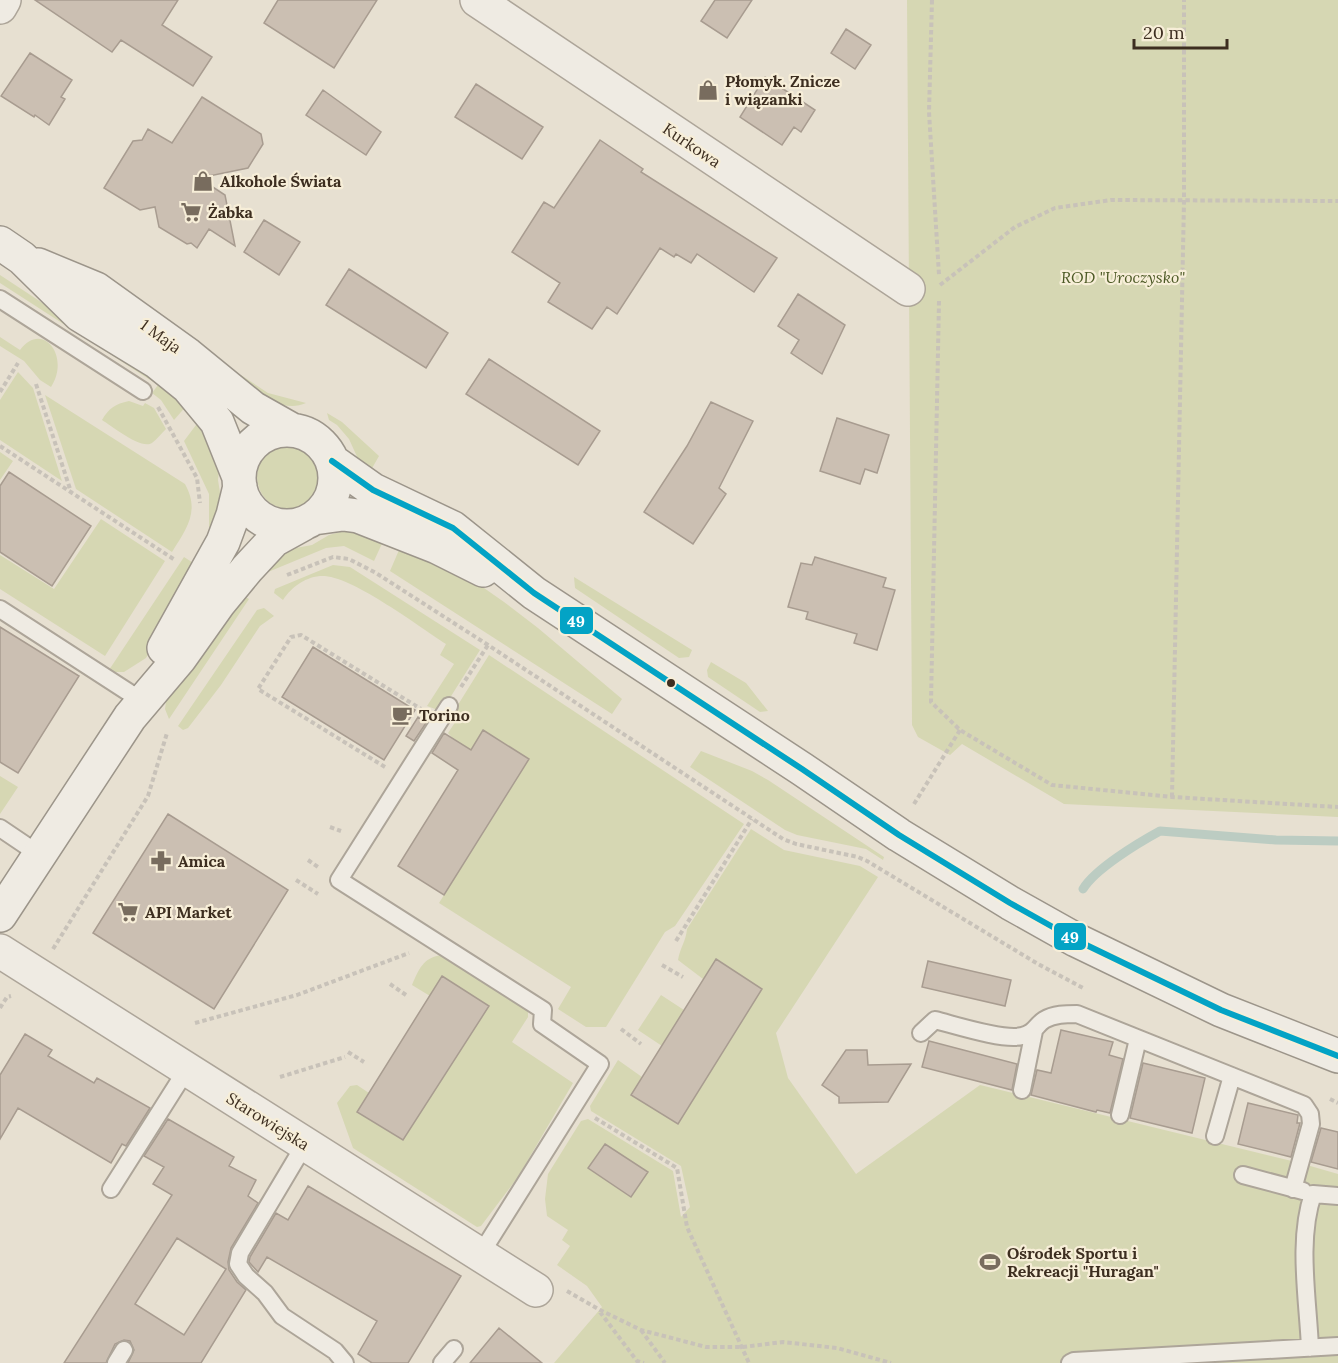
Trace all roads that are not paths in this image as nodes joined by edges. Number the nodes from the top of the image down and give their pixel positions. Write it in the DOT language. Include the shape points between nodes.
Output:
graph roads {
  1 [pos="4,0"];
  2 [pos="477,0"];
  3 [pos="0,7"];
  4 [pos="11,251"];
  5 [pos="924,287"];
  6 [pos="0,299"];
  7 [pos="143,391"];
  8 [pos="292,430"];
  9 [pos="332,461"];
  10 [pos="239,482"];
  11 [pos="308,521"];
  12 [pos="534,593"];
  13 [pos="0,609"];
  14 [pos="449,706"];
  15 [pos="135,708"];
  16 [pos="0,828"];
  17 [pos="40,855"];
  18 [pos="0,915"];
  19 [pos="0,951"];
  20 [pos="1034,1031"];
  21 [pos="921,1033"];
  22 [pos="1138,1039"];
  23 [pos="1338,1056"];
  24 [pos="187,1069"];
  25 [pos="1232,1076"];
  26 [pos="1022,1090"];
  27 [pos="1120,1115"];
  28 [pos="1215,1136"];
  29 [pos="305,1144"];
  30 [pos="1244,1175"];
  31 [pos="111,1189"];
  32 [pos="1293,1189"];
  33 [pos="1313,1194"];
  34 [pos="1338,1196"];
  35 [pos="480,1255"];
  36 [pos="536,1290"];
  37 [pos="1338,1346"];
  38 [pos="1310,1348"];
  39 [pos="454,1349"];
  40 [pos="345,1363"];
  41 [pos="442,1363"];
  42 [pos="1070,1363"];
  1 -- 3 [label="main road"];
  2 -- 5 [label="main road, Kurkowa"];
  4 -- 8 [label="main road, 1 Maja" via="96,289 254,408"];
  4 -- 10 [label="main road, 1 Maja" via="80,315 157,362 188,387 217,422"];
  6 -- 7 [label="lane"];
  8 -- 9 [label="main road" via="317,440"];
  8 -- 10 [label="main road" via="268,434 250,447"];
  9 -- 11 [label="main road" via="333,491 323,511"];
  9 -- 12 [label="main road" via="373,490 453,528"];
  10 -- 11 [label="main road" via="246,503 268,522 289,526"];
  10 -- 15 [label="main road" via="223,542"];
  11 -- 12 [label="main road" via="343,514 358,516 437,547"];
  11 -- 15 [label="main road" via="274,540 247,569 180,658"];
  12 -- 23 [label="main road" via="899,835 1010,903 1076,940 1221,1010"];
  13 -- 15 [label="lane"];
  14 -- 35 [label="lane" via="339,880 543,1010 542,1024 600,1064"];
  15 -- 17 [label="main road"];
  16 -- 17 [label="lane"];
  17 -- 18 [label="main road"];
  19 -- 24 [label="main road, Starowiejska"];
  20 -- 21 [label="lane" via="1021,1037 1002,1036 934,1020"];
  20 -- 22 [label="lane" via="1043,1020 1077,1014"];
  20 -- 26 [label="lane"];
  22 -- 25 [label="lane"];
  22 -- 27 [label="lane"];
  24 -- 29 [label="main road, Starowiejska"];
  24 -- 31 [label="lane"];
  25 -- 28 [label="lane"];
  25 -- 32 [label="lane" via="1304,1105 1310,1114 1311,1124"];
  29 -- 35 [label="main road, Starowiejska"];
  29 -- 40 [label="lane" via="240,1253 238,1264 282,1316 335,1351"];
  30 -- 32 [label="lane"];
  32 -- 33 [label="lane"];
  33 -- 34 [label="lane"];
  33 -- 38 [label="lane" via="1304,1233"];
  35 -- 36 [label="main road, Starowiejska"];
  37 -- 38 [label="lane"];
  38 -- 42 [label="lane"];
  39 -- 41 [label="lane"];
}
